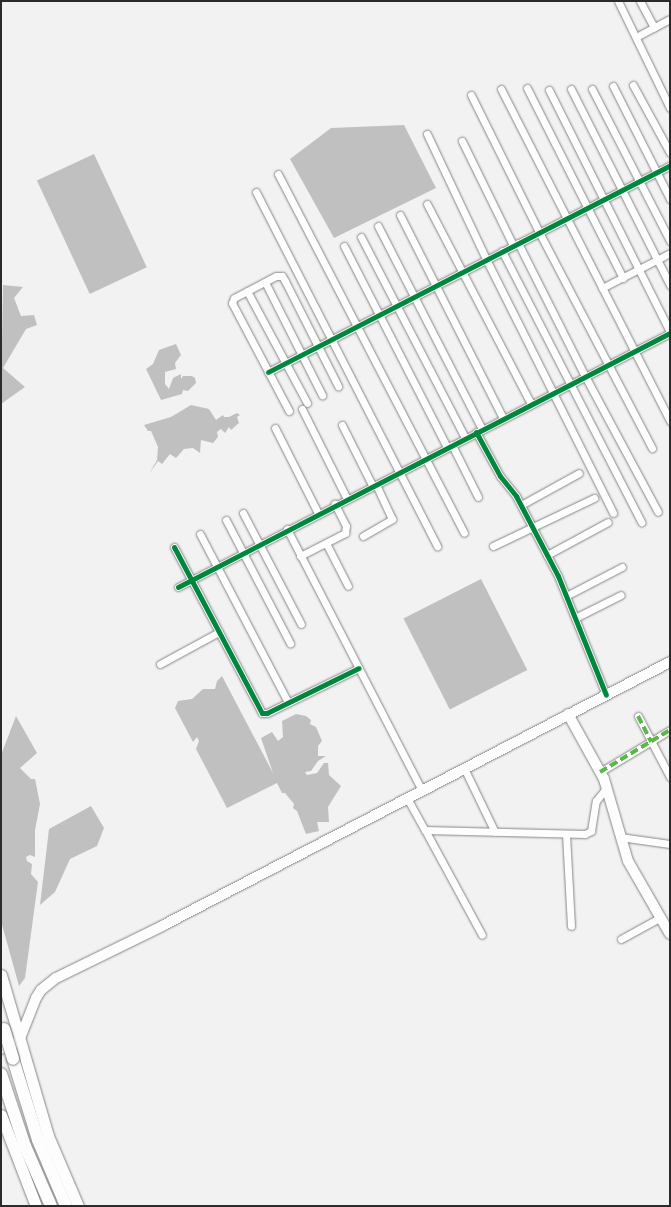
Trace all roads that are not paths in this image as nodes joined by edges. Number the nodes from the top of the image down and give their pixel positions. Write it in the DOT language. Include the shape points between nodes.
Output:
graph roads {
  1 [pos="618,1"];
  2 [pos="640,1"];
  3 [pos="670,19"];
  4 [pos="654,27"];
  5 [pos="636,37"];
  6 [pos="633,85"];
  7 [pos="613,86"];
  8 [pos="527,88"];
  9 [pos="501,89"];
  10 [pos="571,89"];
  11 [pos="592,89"];
  12 [pos="549,90"];
  13 [pos="471,95"];
  14 [pos="670,108"];
  15 [pos="427,134"];
  16 [pos="462,141"];
  17 [pos="670,153"];
  18 [pos="670,165"];
  19 [pos="656,172"];
  20 [pos="278,174"];
  21 [pos="640,180"];
  22 [pos="622,189"];
  23 [pos="256,192"];
  24 [pos="604,198"];
  25 [pos="670,199"];
  26 [pos="427,204"];
  27 [pos="587,207"];
  28 [pos="400,215"];
  29 [pos="566,218"];
  30 [pos="378,226"];
  31 [pos="539,232"];
  32 [pos="361,237"];
  33 [pos="670,241"];
  34 [pos="516,244"];
  35 [pos="344,246"];
  36 [pos="502,251"];
  37 [pos="670,253"];
  38 [pos="486,259"];
  39 [pos="657,260"];
  40 [pos="639,269"];
  41 [pos="461,272"];
  42 [pos="623,278"];
  43 [pos="264,282"];
  44 [pos="435,285"];
  45 [pos="670,285"];
  46 [pos="602,288"];
  47 [pos="247,291"];
  48 [pos="413,296"];
  49 [pos="396,305"];
  50 [pos="379,314"];
  51 [pos="356,326"];
  52 [pos="670,332"];
  53 [pos="331,339"];
  54 [pos="318,346"];
  55 [pos="634,351"];
  56 [pos="301,354"];
  57 [pos="286,363"];
  58 [pos="608,364"];
  59 [pos="268,372"];
  60 [pos="585,376"];
  61 [pos="569,385"];
  62 [pos="338,386"];
  63 [pos="553,393"];
  64 [pos="322,395"];
  65 [pos="307,403"];
  66 [pos="531,404"];
  67 [pos="302,410"];
  68 [pos="289,411"];
  69 [pos="503,418"];
  70 [pos="670,422"];
  71 [pos="342,425"];
  72 [pos="275,428"];
  73 [pos="479,431"];
  74 [pos="465,438"];
  75 [pos="450,446"];
  76 [pos="652,448"];
  77 [pos="425,458"];
  78 [pos="399,472"];
  79 [pos="579,473"];
  80 [pos="374,485"];
  81 [pos="478,497"];
  82 [pos="594,498"];
  83 [pos="347,499"];
  84 [pos="335,504"];
  85 [pos="521,505"];
  86 [pos="658,512"];
  87 [pos="243,513"];
  88 [pos="318,513"];
  89 [pos="613,513"];
  90 [pos="226,520"];
  91 [pos="608,522"];
  92 [pos="641,522"];
  93 [pos="533,528"];
  94 [pos="287,529"];
  95 [pos="464,533"];
  96 [pos="200,534"];
  97 [pos="363,536"];
  98 [pos="326,543"];
  99 [pos="259,544"];
  100 [pos="437,546"];
  101 [pos="494,546"];
  102 [pos="174,547"];
  103 [pos="243,552"];
  104 [pos="547,555"];
  105 [pos="300,556"];
  106 [pos="217,566"];
  107 [pos="622,567"];
  108 [pos="192,579"];
  109 [pos="348,586"];
  110 [pos="178,587"];
  111 [pos="621,595"];
  112 [pos="566,596"];
  113 [pos="575,618"];
  114 [pos="301,624"];
  115 [pos="219,632"];
  116 [pos="290,643"];
  117 [pos="670,662"];
  118 [pos="160,664"];
  119 [pos="359,668"];
  120 [pos="606,695"];
  121 [pos="288,702"];
  122 [pos="568,714"];
  123 [pos="638,716"];
  124 [pos="670,730"];
  125 [pos="651,742"];
  126 [pos="464,768"];
  127 [pos="600,772"];
  128 [pos="670,777"];
  129 [pos="607,787"];
  130 [pos="422,790"];
  131 [pos="407,798"];
  132 [pos="425,830"];
  133 [pos="495,832"];
  134 [pos="566,834"];
  135 [pos="620,837"];
  136 [pos="670,844"];
  137 [pos="661,917"];
  138 [pos="571,926"];
  139 [pos="670,934"];
  140 [pos="482,935"];
  141 [pos="621,939"];
  142 [pos="1,975"];
  143 [pos="2,1024"];
  144 [pos="20,1038"];
  145 [pos="1,1049"];
  146 [pos="1,1074"];
  147 [pos="1,1115"];
  148 [pos="36,1206"];
  149 [pos="51,1206"];
  150 [pos="66,1206"];
  151 [pos="78,1206"];
  1 -- 5 [label="street"];
  2 -- 4 [label="street"];
  3 -- 4 [label="street"];
  4 -- 5 [label="street"];
  5 -- 14 [label="street"];
  6 -- 17 [label="street"];
  7 -- 19 [label="street"];
  8 -- 27 [label="street"];
  9 -- 29 [label="street"];
  10 -- 22 [label="street"];
  11 -- 21 [label="street"];
  12 -- 24 [label="street"];
  13 -- 31 [label="street"];
  15 -- 38 [label="street"];
  16 -- 34 [label="street"];
  18 -- 19 [label="street"];
  19 -- 21 [label="street"];
  19 -- 25 [label="street"];
  20 -- 51 [label="street"];
  21 -- 22 [label="street"];
  21 -- 33 [label="street"];
  22 -- 24 [label="street"];
  22 -- 39 [label="street"];
  23 -- 53 [label="street"];
  24 -- 27 [label="street"];
  24 -- 40 [label="street"];
  26 -- 41 [label="street"];
  27 -- 29 [label="street"];
  27 -- 42 [label="street"];
  28 -- 44 [label="street"];
  29 -- 31 [label="street"];
  29 -- 46 [label="street"];
  30 -- 48 [label="street"];
  31 -- 34 [label="street"];
  31 -- 58 [label="street"];
  32 -- 49 [label="street"];
  34 -- 36 [label="street"];
  34 -- 60 [label="street"];
  35 -- 50 [label="street"];
  36 -- 38 [label="street"];
  36 -- 61 [label="street"];
  37 -- 39 [label="street"];
  38 -- 41 [label="street"];
  38 -- 63 [label="street"];
  39 -- 40 [label="street"];
  39 -- 45 [label="street"];
  40 -- 42 [label="street"];
  40 -- 52 [label="street"];
  41 -- 44 [label="street"];
  41 -- 66 [label="street"];
  42 -- 46 [label="street"];
  43 -- 47 [label="street"];
  43 -- 54 [label="street" via="282,276"];
  43 -- 56 [label="street"];
  44 -- 48 [label="street"];
  44 -- 69 [label="street"];
  46 -- 55 [label="street"];
  47 -- 57 [label="street"];
  47 -- 59 [label="street" via="234,298 232,303"];
  48 -- 49 [label="street"];
  48 -- 73 [label="street"];
  49 -- 50 [label="street"];
  49 -- 74 [label="street"];
  50 -- 51 [label="street"];
  50 -- 75 [label="street"];
  51 -- 53 [label="street"];
  51 -- 77 [label="street"];
  52 -- 55 [label="street"];
  53 -- 54 [label="street"];
  53 -- 78 [label="street"];
  54 -- 56 [label="street"];
  54 -- 62 [label="street"];
  55 -- 58 [label="street"];
  55 -- 70 [label="street"];
  56 -- 57 [label="street"];
  56 -- 64 [label="street"];
  57 -- 59 [label="street"];
  57 -- 65 [label="street"];
  58 -- 60 [label="street"];
  58 -- 76 [label="street"];
  59 -- 68 [label="street"];
  60 -- 61 [label="street"];
  60 -- 86 [label="street"];
  61 -- 63 [label="street"];
  61 -- 92 [label="street"];
  63 -- 66 [label="street"];
  63 -- 89 [label="street"];
  66 -- 69 [label="street"];
  67 -- 83 [label="street"];
  69 -- 73 [label="street"];
  71 -- 80 [label="street"];
  72 -- 88 [label="street"];
  73 -- 74 [label="street"];
  73 -- 85 [label="street" via="500,476 513,490"];
  74 -- 75 [label="street"];
  75 -- 77 [label="street"];
  75 -- 81 [label="street"];
  77 -- 78 [label="street"];
  77 -- 95 [label="street"];
  78 -- 80 [label="street"];
  78 -- 100 [label="street"];
  79 -- 85 [label="street"];
  80 -- 83 [label="street"];
  80 -- 97 [label="street" via="392,519"];
  82 -- 93 [label="street"];
  83 -- 84 [label="street"];
  84 -- 88 [label="street"];
  84 -- 98 [label="street" via="347,530 343,535"];
  85 -- 93 [label="street"];
  87 -- 99 [label="street"];
  88 -- 94 [label="street"];
  90 -- 103 [label="street"];
  91 -- 104 [label="street"];
  93 -- 101 [label="street"];
  93 -- 104 [label="street"];
  94 -- 99 [label="street"];
  94 -- 105 [label="street"];
  96 -- 106 [label="street"];
  98 -- 105 [label="street"];
  98 -- 109 [label="street"];
  99 -- 103 [label="street"];
  99 -- 114 [label="street"];
  102 -- 108 [label="street"];
  103 -- 106 [label="street"];
  103 -- 116 [label="street"];
  104 -- 112 [label="street"];
  105 -- 119 [label="street"];
  106 -- 108 [label="street"];
  106 -- 121 [label="street"];
  107 -- 112 [label="street"];
  108 -- 110 [label="street"];
  108 -- 115 [label="street"];
  111 -- 113 [label="street"];
  112 -- 113 [label="street"];
  113 -- 120 [label="street"];
  115 -- 118 [label="street"];
  115 -- 121 [label="street" via="259,710 267,713"];
  117 -- 120 [label="main road"];
  119 -- 121 [label="street"];
  119 -- 130 [label="street"];
  120 -- 122 [label="main road"];
  122 -- 126 [label="main road"];
  122 -- 127 [label="main road"];
  123 -- 125 [label="street"];
  124 -- 125 [label="street"];
  125 -- 127 [label="street"];
  125 -- 128 [label="street"];
  126 -- 130 [label="main road"];
  126 -- 133 [label="street"];
  127 -- 129 [label="main road"];
  129 -- 134 [label="street" via="596,801 589,834"];
  129 -- 135 [label="main road"];
  130 -- 131 [label="main road"];
  131 -- 132 [label="street"];
  131 -- 144 [label="main road" via="162,926 56,978 41,990 36,998"];
  132 -- 133 [label="street"];
  132 -- 140 [label="street"];
  133 -- 134 [label="street"];
  134 -- 138 [label="street"];
  135 -- 136 [label="street"];
  135 -- 137 [label="main road" via="628,861"];
  137 -- 139 [label="main road"];
  137 -- 141 [label="street"];
  142 -- 144 [label="main road"];
  143 -- 150 [label="highway, bridge" via="38,1140"];
  144 -- 145 [label="main road"];
  144 -- 151 [label="main road" via="48,1136"];
  146 -- 149 [label="highway" via="25,1146"];
  147 -- 148 [label="main road"];
}
